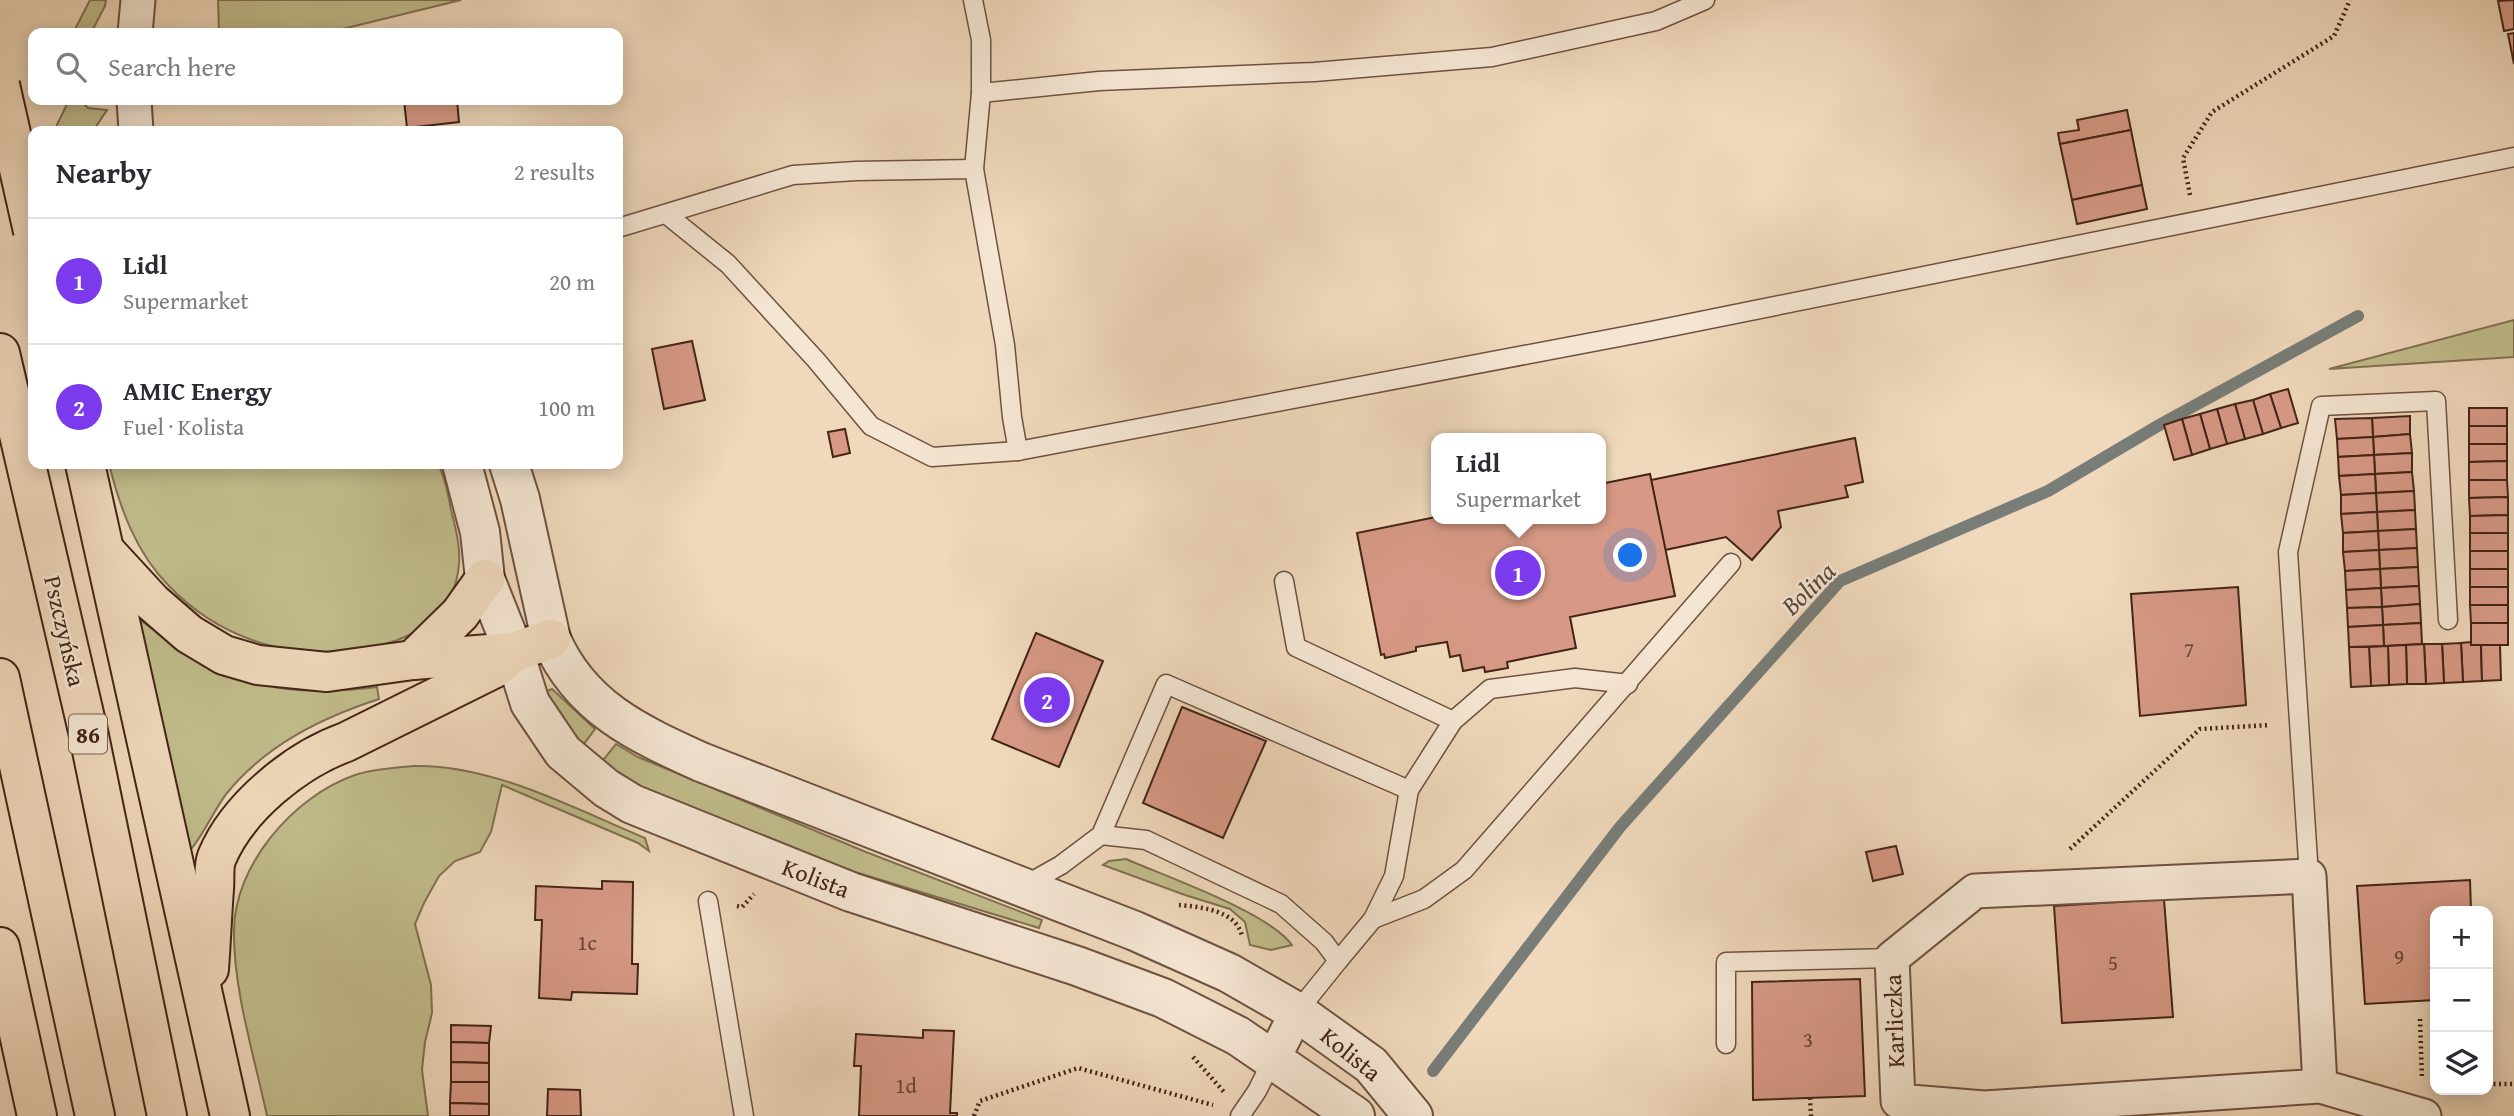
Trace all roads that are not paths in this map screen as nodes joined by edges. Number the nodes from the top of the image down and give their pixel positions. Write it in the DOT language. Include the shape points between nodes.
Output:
graph roads {
  1 [pos="138,0"];
  2 [pos="973,0"];
  3 [pos="1705,0"];
  4 [pos="135,28"];
  5 [pos="0,85"];
  6 [pos="981,93"];
  7 [pos="134,105"];
  8 [pos="136,126"];
  9 [pos="2514,157"];
  10 [pos="974,169"];
  11 [pos="28,198"];
  12 [pos="0,201"];
  13 [pos="28,209"];
  14 [pos="666,214"];
  15 [pos="623,227"];
  16 [pos="0,353"];
  17 [pos="1018,451"];
  18 [pos="86,469"];
  19 [pos="463,469"];
  20 [pos="511,469"];
  21 [pos="104,550"];
  22 [pos="1731,563"];
  23 [pos="485,579"];
  24 [pos="1284,581"];
  25 [pos="2448,620"];
  26 [pos="551,639"];
  27 [pos="514,652"];
  28 [pos="413,660"];
  29 [pos="0,678"];
  30 [pos="1628,684"];
  31 [pos="1452,721"];
  32 [pos="1409,790"];
  33 [pos="1101,835"];
  34 [pos="2309,876"];
  35 [pos="1021,887"];
  36 [pos="708,901"];
  37 [pos="1373,919"];
  38 [pos="0,947"];
  39 [pos="1892,958"];
  40 [pos="1338,961"];
  41 [pos="207,1009"];
  42 [pos="1297,1012"];
  43 [pos="1726,1044"];
  44 [pos="1273,1059"];
  45 [pos="29,1078"];
  46 [pos="2320,1086"];
  47 [pos="2423,1100"];
  48 [pos="19,1116"];
  49 [pos="37,1116"];
  50 [pos="95,1116"];
  51 [pos="167,1116"];
  52 [pos="230,1116"];
  53 [pos="744,1116"];
  54 [pos="1240,1116"];
  55 [pos="1355,1116"];
  56 [pos="1413,1116"];
  1 -- 4 [label="street"];
  2 -- 6 [label="lane" via="981,40"];
  3 -- 6 [label="lane" via="1656,21 1492,57 1314,72 1099,81"];
  5 -- 13 [label="main road, bridge"];
  6 -- 10 [label="lane"];
  7 -- 8 [label="street"];
  9 -- 17 [label="lane" via="1651,331"];
  10 -- 14 [label="lane" via="793,175"];
  10 -- 17 [label="lane"];
  11 -- 12 [label="street"];
  14 -- 15 [label="lane"];
  14 -- 17 [label="lane" via="728,264 871,426 932,457"];
  16 -- 51 [label="main road, Pszczyńska / 86" via="88,731"];
  18 -- 21 [label="main road"];
  19 -- 23 [label="street, Kolista" via="480,532"];
  20 -- 26 [label="street, Kolista"];
  21 -- 28 [label="main road" via="152,602 189,634 224,655 327,672"];
  21 -- 41 [label="main road"];
  22 -- 30 [label="lane"];
  23 -- 27 [label="street, Kolista"];
  23 -- 28 [label="main road" via="460,614"];
  24 -- 31 [label="lane" via="1296,648"];
  25 -- 34 [label="lane" via="2437,401 2321,405 2288,552"];
  26 -- 27 [label="main road"];
  26 -- 35 [label="street, Kolista" via="578,685 596,703 651,740"];
  27 -- 28 [label="main road"];
  27 -- 41 [label="main road" via="495,668 296,768 239,822 216,859"];
  27 -- 44 [label="street, Kolista" via="530,703 551,738 582,769 632,804 852,892 1077,965 1151,994 1207,1019"];
  29 -- 50 [label="main road"];
  30 -- 31 [label="lane" via="1575,678 1490,689"];
  30 -- 37 [label="lane" via="1464,870 1424,899"];
  31 -- 32 [label="lane"];
  32 -- 33 [label="lane" via="1166,684"];
  32 -- 37 [label="lane" via="1394,876"];
  33 -- 35 [label="lane"];
  33 -- 40 [label="lane" via="1146,840 1281,904 1324,942"];
  34 -- 39 [label="street, Karliczka" via="1975,891"];
  34 -- 46 [label="street"];
  35 -- 42 [label="street, Kolista" via="1208,963"];
  36 -- 53 [label="lane"];
  37 -- 40 [label="lane"];
  38 -- 45 [label="main road"];
  39 -- 43 [label="lane" via="1726,962"];
  39 -- 46 [label="street, Karliczka" via="1898,1101 1984,1108"];
  40 -- 42 [label="lane"];
  41 -- 52 [label="main road"];
  42 -- 44 [label="street"];
  42 -- 56 [label="street, Kolista" via="1371,1065"];
  44 -- 54 [label="lane"];
  44 -- 55 [label="street, Kolista"];
  45 -- 48 [label="main road"];
  45 -- 49 [label="main road"];
  46 -- 47 [label="street, Karliczka"];
}
